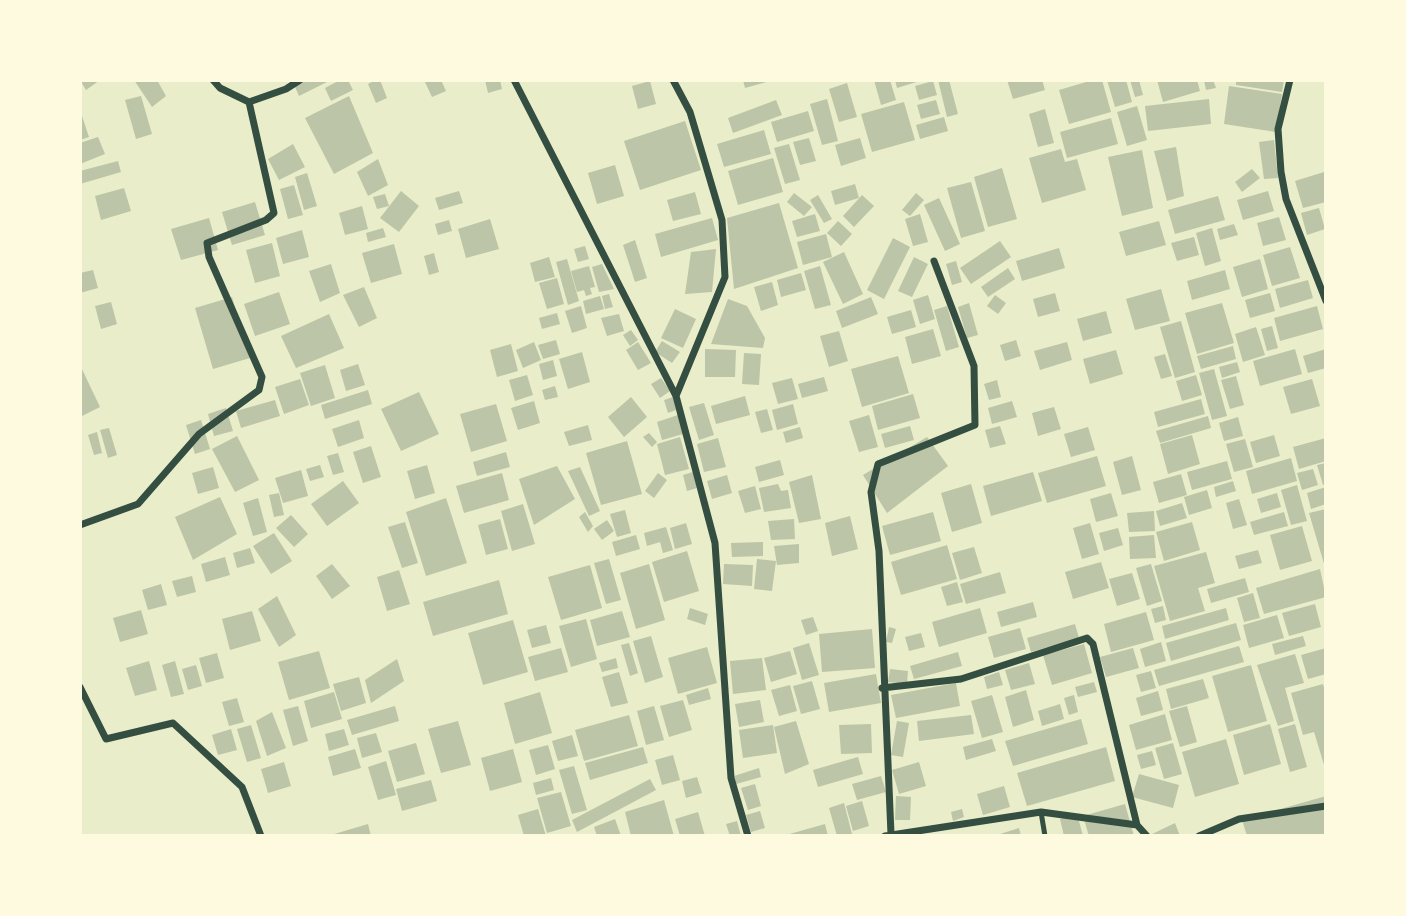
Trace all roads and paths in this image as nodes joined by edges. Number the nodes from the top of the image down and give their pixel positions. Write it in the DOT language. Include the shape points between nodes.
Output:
graph roads {
  1 [pos="213,80"];
  2 [pos="300,80"];
  3 [pos="514,80"];
  4 [pos="673,80"];
  5 [pos="1290,80"];
  6 [pos="249,102"];
  7 [pos="934,261"];
  8 [pos="1325,301"];
  9 [pos="676,396"];
  10 [pos="80,525"];
  11 [pos="80,687"];
  12 [pos="882,688"];
  13 [pos="1325,806"];
  14 [pos="1041,812"];
  15 [pos="1137,825"];
  16 [pos="261,835"];
  17 [pos="748,835"];
  18 [pos="888,835"];
  19 [pos="1045,835"];
  20 [pos="1147,835"];
  21 [pos="1199,835"];
  1 -- 6 [label="street"];
  2 -- 6 [label="street"];
  3 -- 9 [label="street"];
  4 -- 9 [label="street" via="690,112 722,220 725,277"];
  5 -- 8 [label="street" via="1278,129 1281,172 1286,199"];
  6 -- 10 [label="street" via="274,214 207,243 262,377 259,390 198,434 138,504"];
  7 -- 12 [label="street" via="974,366 975,425 878,464 871,492 879,551"];
  9 -- 17 [label="street" via="715,543 731,778"];
  11 -- 16 [label="street" via="106,739 173,723 242,787"];
  12 -- 15 [label="street" via="961,679 1087,638 1093,644"];
  12 -- 18 [label="street"];
  13 -- 21 [label="street" via="1239,819"];
  14 -- 15 [label="street"];
  14 -- 18 [label="street"];
  14 -- 19 [label="lane"];
  15 -- 20 [label="street"];
}
